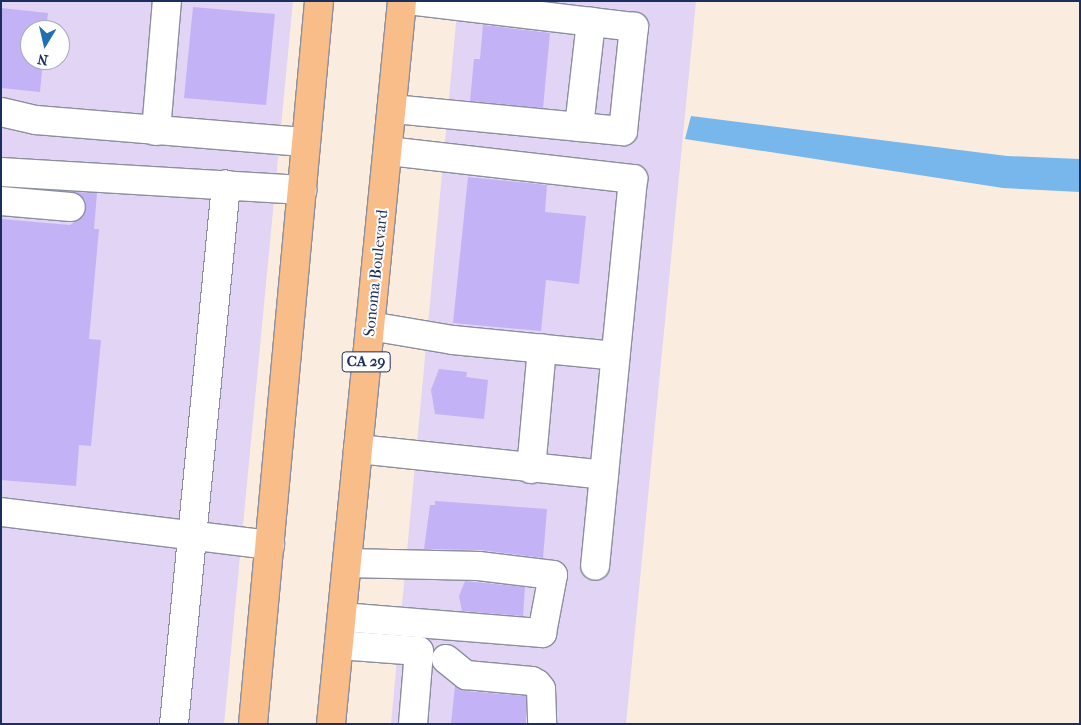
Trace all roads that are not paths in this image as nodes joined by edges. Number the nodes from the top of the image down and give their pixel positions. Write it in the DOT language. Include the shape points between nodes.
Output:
graph roads {
  1 [pos="167,1"];
  2 [pos="319,1"];
  3 [pos="402,1"];
  4 [pos="416,1"];
  5 [pos="591,22"];
  6 [pos="393,109"];
  7 [pos="1,112"];
  8 [pos="579,127"];
  9 [pos="156,131"];
  10 [pos="306,142"];
  11 [pos="388,152"];
  12 [pos="1,172"];
  13 [pos="226,185"];
  14 [pos="302,190"];
  15 [pos="1,201"];
  16 [pos="71,207"];
  17 [pos="370,326"];
  18 [pos="542,349"];
  19 [pos="615,356"];
  20 [pos="358,449"];
  21 [pos="531,469"];
  22 [pos="604,475"];
  23 [pos="1,512"];
  24 [pos="190,535"];
  25 [pos="270,545"];
  26 [pos="347,563"];
  27 [pos="595,566"];
  28 [pos="342,617"];
  29 [pos="339,645"];
  30 [pos="446,658"];
  31 [pos="174,724"];
  32 [pos="254,724"];
  33 [pos="331,724"];
  34 [pos="413,724"];
  35 [pos="542,724"];
  1 -- 9 [label="lane"];
  2 -- 10 [label="main road"];
  3 -- 6 [label="main road, Sonoma Boulevard / CA 29"];
  4 -- 5 [label="lane"];
  5 -- 8 [label="lane"];
  5 -- 8 [label="lane" via="634,27 623,131"];
  6 -- 8 [label="lane"];
  6 -- 11 [label="main road, Sonoma Boulevard / CA 29"];
  7 -- 9 [label="lane" via="36,120"];
  9 -- 10 [label="lane"];
  10 -- 14 [label="main road"];
  11 -- 17 [label="main road, Sonoma Boulevard / CA 29"];
  11 -- 19 [label="lane" via="633,179"];
  12 -- 13 [label="lane"];
  13 -- 14 [label="lane"];
  13 -- 24 [label="lane"];
  14 -- 25 [label="main road"];
  15 -- 16 [label="lane"];
  17 -- 18 [label="lane" via="453,340"];
  17 -- 20 [label="main road, Sonoma Boulevard / CA 29"];
  18 -- 19 [label="lane"];
  18 -- 21 [label="lane"];
  19 -- 22 [label="lane"];
  20 -- 21 [label="lane"];
  20 -- 26 [label="main road, Sonoma Boulevard / CA 29"];
  21 -- 22 [label="lane"];
  22 -- 27 [label="lane"];
  23 -- 24 [label="lane"];
  24 -- 25 [label="lane"];
  24 -- 31 [label="lane"];
  25 -- 32 [label="main road"];
  26 -- 28 [label="main road, Sonoma Boulevard / CA 29"];
  26 -- 28 [label="lane" via="480,566 553,575 542,633"];
  28 -- 29 [label="main road, Sonoma Boulevard / CA 29"];
  29 -- 33 [label="main road, Sonoma Boulevard / CA 29"];
  29 -- 34 [label="lane" via="419,651"];
  30 -- 35 [label="lane" via="466,675 537,684 541,689"];
}
